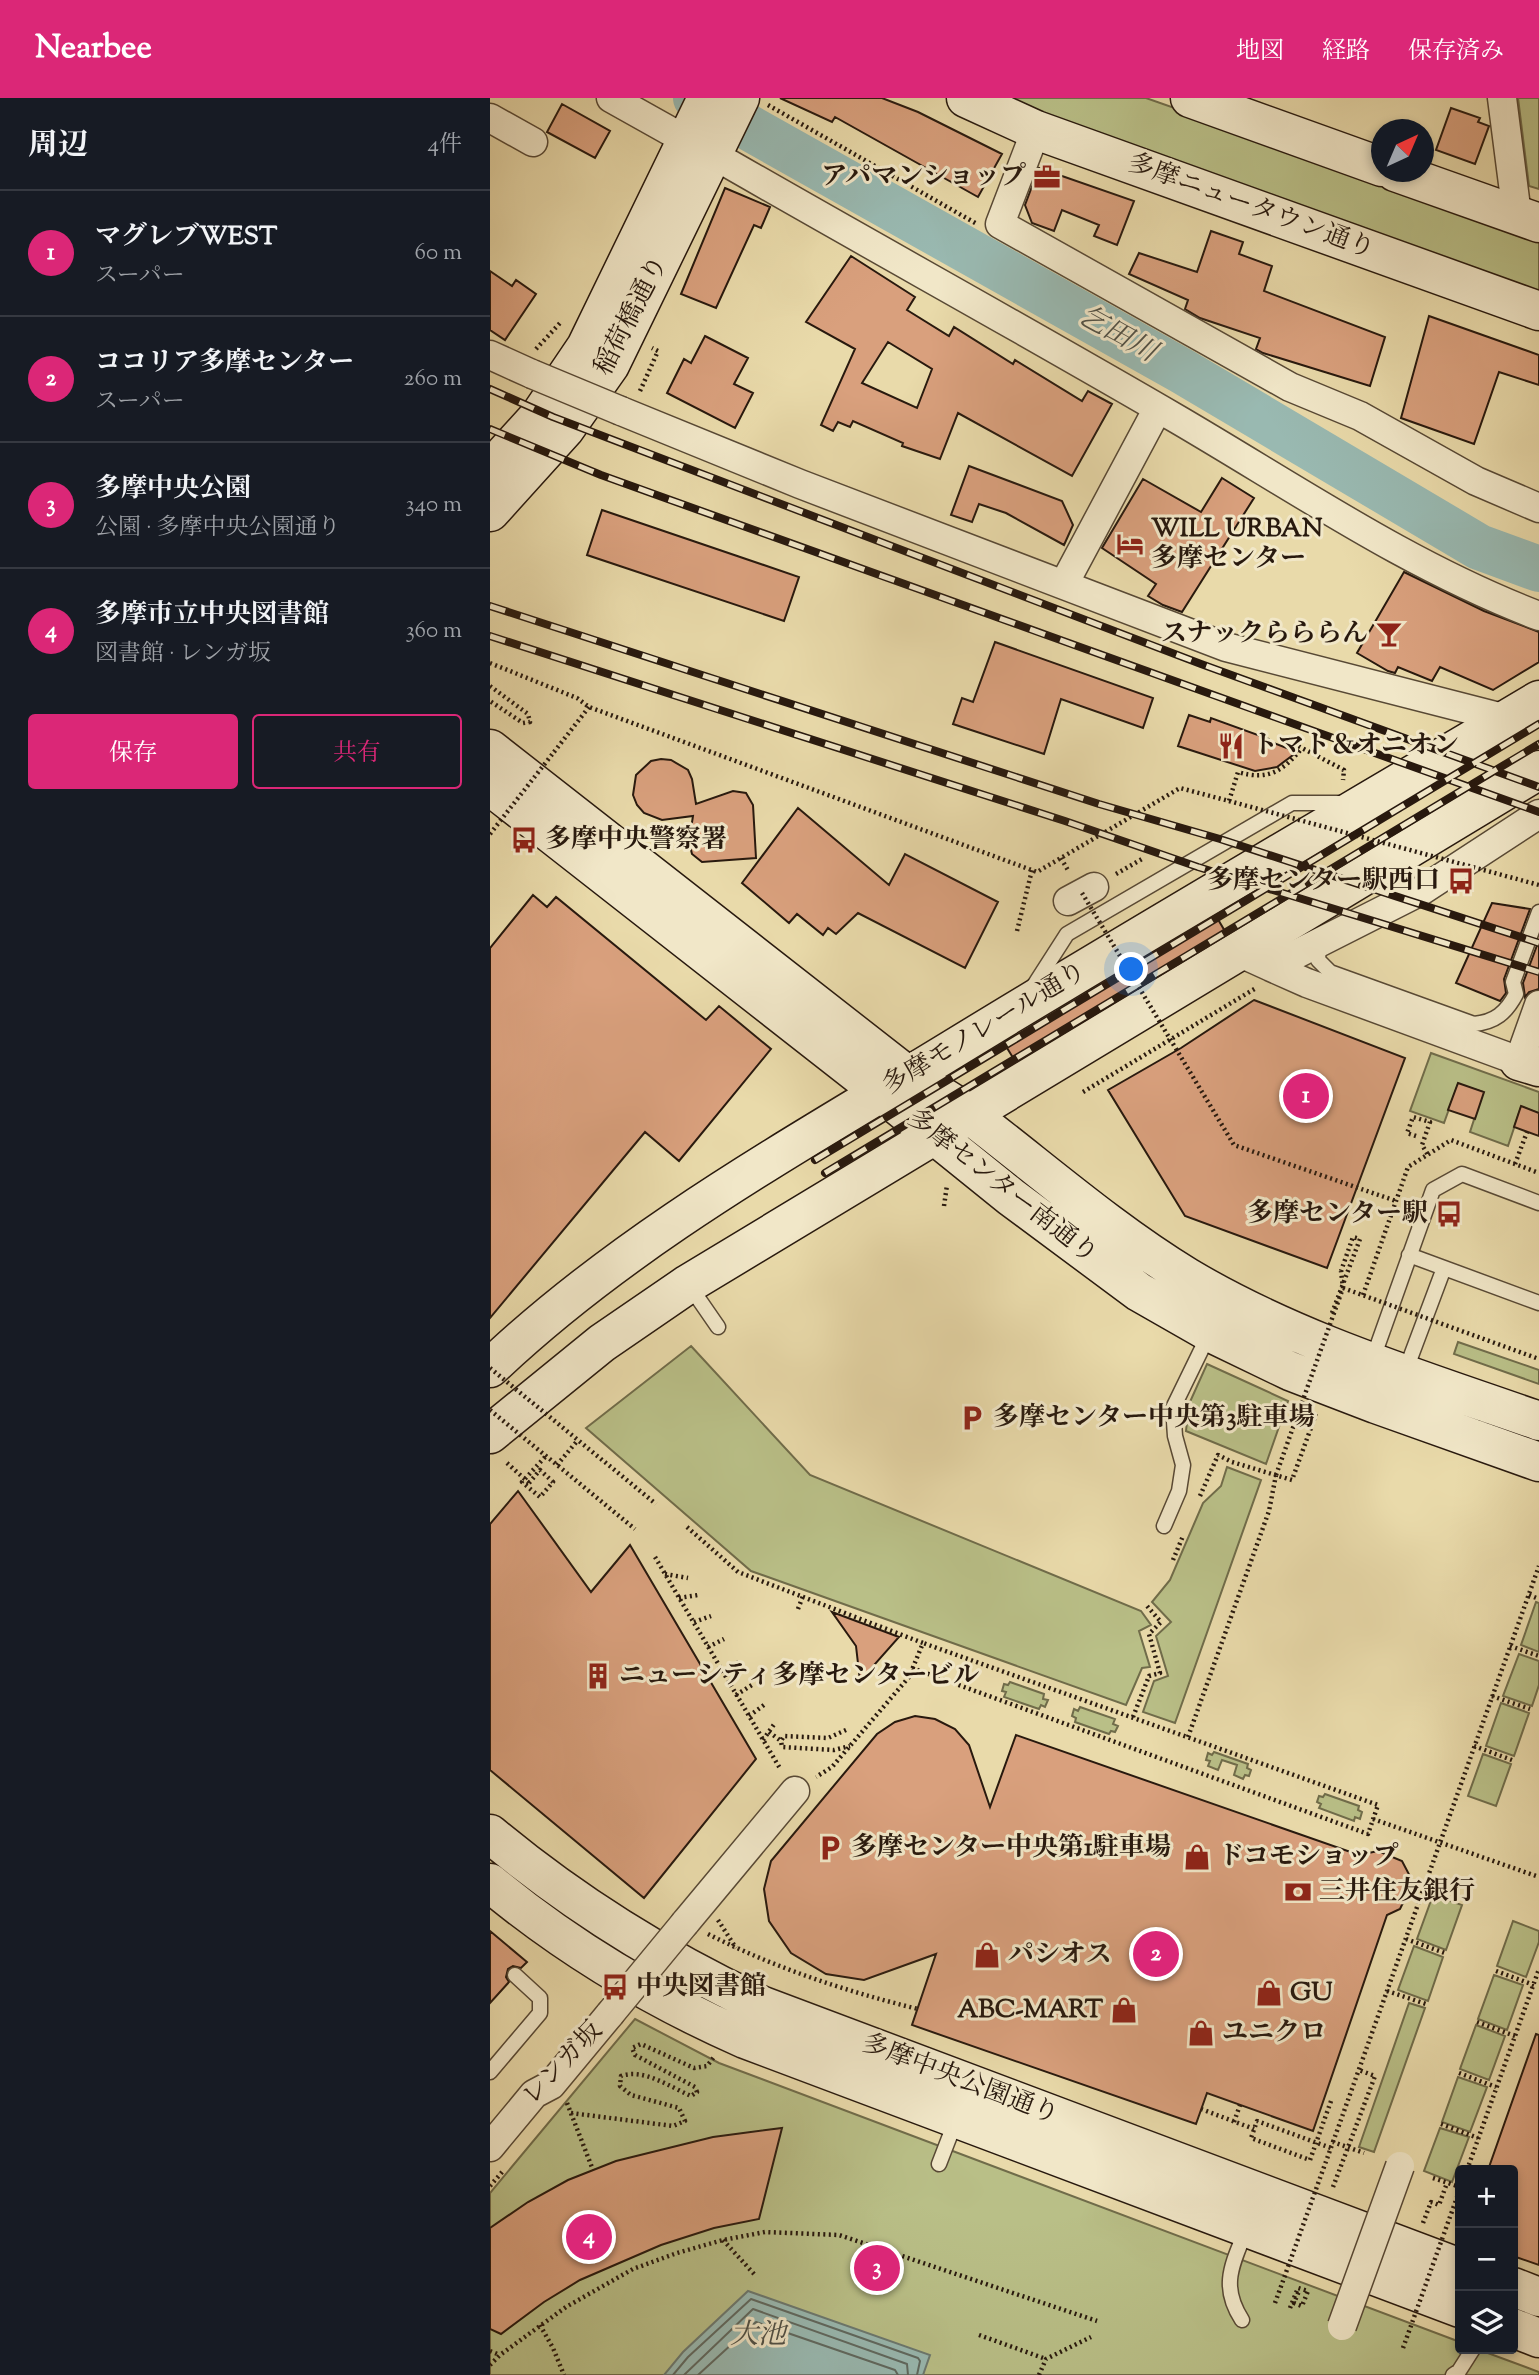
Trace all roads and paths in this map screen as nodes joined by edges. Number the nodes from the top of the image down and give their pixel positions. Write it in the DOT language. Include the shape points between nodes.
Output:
graph roads {
  1 [pos="611,98"];
  2 [pos="740,98"];
  3 [pos="966,98"];
  4 [pos="1190,98"];
  5 [pos="1502,98"];
  6 [pos="497,112"];
  7 [pos="1036,130"];
  8 [pos="704,131"];
  9 [pos="533,142"];
  10 [pos="1371,163"];
  11 [pos="1423,182"];
  12 [pos="1528,219"];
  13 [pos="1539,311"];
  14 [pos="563,319"];
  15 [pos="658,351"];
  16 [pos="490,355"];
  17 [pos="525,371"];
  18 [pos="1158,408"];
  19 [pos="626,413"];
  20 [pos="490,470"];
  21 [pos="1539,508"];
  22 [pos="490,512"];
  23 [pos="1064,584"];
  24 [pos="1539,616"];
  25 [pos="490,663"];
  26 [pos="490,686"];
  27 [pos="490,701"];
  28 [pos="589,707"];
  29 [pos="1523,710"];
  30 [pos="1279,736"];
  31 [pos="490,748"];
  32 [pos="1303,748"];
  33 [pos="1539,770"];
  34 [pos="490,786"];
  35 [pos="1354,792"];
  36 [pos="1229,801"];
  37 [pos="1539,814"];
  38 [pos="490,834"];
  39 [pos="1032,870"];
  40 [pos="1539,885"];
  41 [pos="1081,894"];
  42 [pos="1539,912"];
  43 [pos="1017,931"];
  44 [pos="1319,943"];
  45 [pos="1254,959"];
  46 [pos="1250,992"];
  47 [pos="1539,1005"];
  48 [pos="1171,1040"];
  49 [pos="1529,1064"];
  50 [pos="894,1084"];
  51 [pos="1083,1092"];
  52 [pos="968,1114"];
  53 [pos="1527,1132"];
  54 [pos="934,1135"];
  55 [pos="1416,1136"];
  56 [pos="1428,1155"];
  57 [pos="1516,1164"];
  58 [pos="948,1178"];
  59 [pos="1396,1201"];
  60 [pos="1539,1203"];
  61 [pos="944,1206"];
  62 [pos="1409,1255"];
  63 [pos="1444,1268"];
  64 [pos="688,1284"];
  65 [pos="1343,1288"];
  66 [pos="1539,1303"];
  67 [pos="1330,1320"];
  68 [pos="719,1327"];
  69 [pos="1209,1332"];
  70 [pos="1539,1359"];
  71 [pos="490,1368"];
  72 [pos="1386,1383"];
  73 [pos="1318,1406"];
  74 [pos="490,1410"];
  75 [pos="1539,1422"];
  76 [pos="578,1440"];
  77 [pos="498,1448"];
  78 [pos="546,1456"];
  79 [pos="1232,1462"];
  80 [pos="1539,1462"];
  81 [pos="557,1465"];
  82 [pos="1276,1475"];
  83 [pos="656,1504"];
  84 [pos="1164,1525"];
  85 [pos="687,1527"];
  86 [pos="635,1530"];
  87 [pos="655,1557"];
  88 [pos="1539,1566"];
  89 [pos="665,1574"];
  90 [pos="688,1578"];
  91 [pos="698,1595"];
  92 [pos="1529,1595"];
  93 [pos="803,1596"];
  94 [pos="679,1598"];
  95 [pos="1539,1599"];
  96 [pos="1147,1606"];
  97 [pos="798,1609"];
  98 [pos="711,1616"];
  99 [pos="694,1622"];
  100 [pos="724,1639"];
  101 [pos="923,1643"];
  102 [pos="1510,1646"];
  103 [pos="708,1647"];
  104 [pos="1539,1656"];
  105 [pos="739,1662"];
  106 [pos="912,1668"];
  107 [pos="723,1672"];
  108 [pos="752,1685"];
  109 [pos="736,1695"];
  110 [pos="1492,1696"];
  111 [pos="764,1705"];
  112 [pos="1530,1709"];
  113 [pos="749,1716"];
  114 [pos="1133,1717"];
  115 [pos="775,1723"];
  116 [pos="846,1730"];
  117 [pos="769,1732"];
  118 [pos="1188,1737"];
  119 [pos="763,1740"];
  120 [pos="781,1741"];
  121 [pos="851,1745"];
  122 [pos="1474,1746"];
  123 [pos="1512,1760"];
  124 [pos="795,1791"];
  125 [pos="1374,1819"];
  126 [pos="490,1834"];
  127 [pos="1440,1843"];
  128 [pos="1539,1877"];
  129 [pos="494,1893"];
  130 [pos="1406,1939"];
  131 [pos="737,1949"];
  132 [pos="1445,1953"];
  133 [pos="1539,1969"];
  134 [pos="1496,1971"];
  135 [pos="515,1975"];
  136 [pos="1534,1985"];
  137 [pos="1387,1991"];
  138 [pos="1426,2004"];
  139 [pos="918,2009"];
  140 [pos="1477,2022"];
  141 [pos="1515,2036"];
  142 [pos="718,2051"];
  143 [pos="1359,2070"];
  144 [pos="490,2072"];
  145 [pos="1459,2073"];
  146 [pos="551,2085"];
  147 [pos="1496,2087"];
  148 [pos="1331,2101"];
  149 [pos="1240,2105"];
  150 [pos="1201,2109"];
  151 [pos="571,2113"];
  152 [pos="957,2119"];
  153 [pos="1234,2122"];
  154 [pos="1441,2124"];
  155 [pos="1254,2129"];
  156 [pos="1478,2138"];
  157 [pos="1317,2142"];
  158 [pos="1332,2145"];
  159 [pos="490,2147"];
  160 [pos="1364,2153"];
  161 [pos="939,2164"];
  162 [pos="1469,2165"];
  163 [pos="1400,2166"];
  164 [pos="593,2170"];
  165 [pos="1433,2179"];
  166 [pos="1447,2183"];
  167 [pos="1455,2186"];
  168 [pos="1329,2198"];
  169 [pos="1455,2202"];
  170 [pos="1247,2228"];
  171 [pos="1420,2232"];
  172 [pos="723,2240"];
  173 [pos="1455,2266"];
  174 [pos="755,2275"];
  175 [pos="1518,2289"];
  176 [pos="1299,2291"];
  177 [pos="1539,2297"];
  178 [pos="1275,2303"];
  179 [pos="1455,2306"];
  180 [pos="1290,2308"];
  181 [pos="1242,2320"];
  182 [pos="1097,2321"];
  183 [pos="540,2325"];
  184 [pos="1342,2326"];
  185 [pos="1518,2330"];
  186 [pos="979,2335"];
  187 [pos="1091,2337"];
  188 [pos="1539,2338"];
  189 [pos="1404,2348"];
  190 [pos="490,2351"];
  191 [pos="1470,2354"];
  192 [pos="500,2355"];
  193 [pos="1046,2359"];
  194 [pos="490,2365"];
  195 [pos="565,2373"];
  196 [pos="1039,2375"];
  197 [pos="1453,2375"];
  1 -- 8 [label="street"];
  2 -- 8 [label="street, 稲荷橋通り"];
  3 -- 7 [label="street, 多摩ニュータウン通り"];
  4 -- 10 [label="street"];
  5 -- 12 [label="street"];
  6 -- 9 [label="street"];
  7 -- 13 [label="street, 多摩ニュータウン通り"];
  7 -- 21 [label="street" via="1000,224 1290,387 1360,416 1476,481"];
  8 -- 18 [label="street"];
  8 -- 20 [label="street, 稲荷橋通り" via="586,347 540,415"];
  8 -- 22 [label="street, 稲荷橋通り" via="626,332 593,391 534,466"];
  11 -- 12 [label="street"];
  14 -- 17 [label="path"];
  15 -- 19 [label="path"];
  16 -- 17 [label="street"];
  17 -- 19 [label="street, bridge"];
  18 -- 23 [label="street"];
  18 -- 24 [label="street" via="1349,524 1494,599"];
  19 -- 23 [label="street"];
  23 -- 29 [label="street" via="1226,647"];
  25 -- 28 [label="path"];
  26 -- 27 [label="path" via="528,714 530,722 523,723"];
  28 -- 38 [label="path, bridge"];
  28 -- 39 [label="path"];
  29 -- 35 [label="street, 多摩モノレール通り"];
  30 -- 32 [label="path"];
  31 -- 50 [label="street, 多摩センター南通り"];
  32 -- 35 [label="path" via="1345,770"];
  32 -- 36 [label="path" via="1279,770 1254,776 1238,772"];
  33 -- 45 [label="street"];
  34 -- 50 [label="street, 多摩センター南通り"];
  35 -- 50 [label="street, 多摩モノレール通り"];
  36 -- 39 [label="path" via="1180,788 1037,872"];
  36 -- 40 [label="path, bridge"];
  37 -- 44 [label="street" via="1421,891"];
  39 -- 43 [label="path"];
  41 -- 48 [label="path, bridge"];
  42 -- 44 [label="lane" via="1513,982 1516,995 1504,1013 1486,1023 1474,1024 1330,972 1318,960"];
  44 -- 45 [label="street"];
  45 -- 49 [label="street" via="1307,983"];
  45 -- 52 [label="street"];
  46 -- 48 [label="path"];
  47 -- 49 [label="street"];
  48 -- 51 [label="path"];
  48 -- 59 [label="path, bridge" via="1234,1145"];
  50 -- 52 [label="street, 多摩センター南通り"];
  50 -- 54 [label="street, 多摩センター南通り"];
  50 -- 71 [label="street, 多摩モノレール通り" via="652,1237 570,1298"];
  52 -- 54 [label="street"];
  52 -- 72 [label="street, 多摩センター南通り" via="1133,1242 1228,1300 1296,1331"];
  53 -- 57 [label="path"];
  54 -- 64 [label="street"];
  54 -- 69 [label="street, 多摩センター南通り" via="1109,1271"];
  55 -- 56 [label="path" via="1407,1133 1413,1116 1430,1122 1422,1145"];
  58 -- 61 [label="path"];
  60 -- 62 [label="lane" via="1462,1174 1433,1191"];
  62 -- 63 [label="lane"];
  62 -- 72 [label="lane"];
  63 -- 66 [label="lane"];
  63 -- 72 [label="lane"];
  64 -- 68 [label="lane"];
  64 -- 77 [label="street" via="602,1343"];
  65 -- 67 [label="path, bridge" via="1341,1271 1353,1237 1360,1239 1349,1267"];
  65 -- 70 [label="path, bridge"];
  65 -- 82 [label="path, bridge"];
  69 -- 72 [label="street, 多摩センター南通り" via="1290,1371"];
  69 -- 84 [label="lane" via="1173,1408 1183,1465 1179,1491"];
  71 -- 76 [label="path, bridge"];
  72 -- 75 [label="street, 多摩センター南通り"];
  72 -- 80 [label="street, 多摩センター南通り"];
  73 -- 82 [label="path" via="1292,1480"];
  74 -- 78 [label="path, bridge"];
  76 -- 81 [label="path"];
  76 -- 83 [label="path, bridge"];
  77 -- 78 [label="path, bridge" via="529,1483 540,1470 553,1482 540,1497 523,1482"];
  78 -- 81 [label="path, bridge"];
  79 -- 82 [label="path"];
  81 -- 86 [label="path, bridge"];
  82 -- 118 [label="path" via="1269,1511"];
  85 -- 93 [label="path" via="738,1572"];
  87 -- 89 [label="path"];
  88 -- 92 [label="path"];
  89 -- 90 [label="path"];
  89 -- 94 [label="path"];
  91 -- 94 [label="path"];
  92 -- 95 [label="path"];
  92 -- 102 [label="path"];
  93 -- 97 [label="path"];
  93 -- 101 [label="path"];
  94 -- 99 [label="path"];
  96 -- 114 [label="path" via="1161,1622 1149,1634 1160,1673 1149,1676"];
  98 -- 99 [label="path"];
  99 -- 103 [label="path"];
  100 -- 103 [label="path"];
  101 -- 106 [label="path"];
  101 -- 114 [label="path"];
  102 -- 104 [label="path"];
  102 -- 110 [label="path"];
  103 -- 107 [label="path"];
  105 -- 107 [label="path"];
  106 -- 121 [label="path"];
  106 -- 125 [label="path" via="1368,1834"];
  107 -- 109 [label="path"];
  108 -- 109 [label="path"];
  109 -- 113 [label="path"];
  110 -- 112 [label="path"];
  110 -- 122 [label="path"];
  111 -- 113 [label="path"];
  113 -- 119 [label="path"];
  114 -- 118 [label="path"];
  115 -- 117 [label="path"];
  116 -- 120 [label="path" via="828,1738 785,1736"];
  117 -- 119 [label="path"];
  117 -- 120 [label="path"];
  118 -- 125 [label="path" via="1378,1805"];
  119 -- 124 [label="path"];
  120 -- 121 [label="path" via="782,1747 834,1750"];
  121 -- 124 [label="path" via="832,1766"];
  122 -- 123 [label="path"];
  122 -- 127 [label="path"];
  124 -- 146 [label="street, レンガ坂, bridge"];
  125 -- 127 [label="path"];
  126 -- 173 [label="street, 多摩中央公園通り" via="637,1941 763,2006"];
  127 -- 128 [label="path"];
  127 -- 130 [label="path"];
  129 -- 152 [label="street, 多摩中央公園通り" via="684,2012"];
  130 -- 132 [label="path"];
  130 -- 137 [label="path"];
  131 -- 139 [label="path" via="788,1971"];
  133 -- 136 [label="path"];
  134 -- 136 [label="path"];
  135 -- 144 [label="lane" via="540,1998 540,2013"];
  136 -- 141 [label="path"];
  137 -- 138 [label="path"];
  137 -- 143 [label="path"];
  140 -- 141 [label="path"];
  141 -- 147 [label="path"];
  142 -- 151 [label="path" via="707,2066 694,2068 641,2044 632,2048 635,2055 695,2087 697,2092 691,2096 645,2075 631,2072 621,2076 620,2086 631,2095 679,2108 685,2120 673,2126"];
  143 -- 158 [label="path"];
  143 -- 168 [label="path" via="1375,2076"];
  145 -- 147 [label="path"];
  146 -- 151 [label="path" via="565,2097"];
  146 -- 159 [label="street, レンガ坂" via="534,2094"];
  147 -- 156 [label="path"];
  148 -- 157 [label="path"];
  149 -- 153 [label="path"];
  150 -- 153 [label="path"];
  151 -- 164 [label="path"];
  152 -- 161 [label="lane"];
  152 -- 170 [label="street, 多摩中央公園通り"];
  153 -- 155 [label="path"];
  154 -- 156 [label="path"];
  155 -- 157 [label="path" via="1257,2121"];
  155 -- 157 [label="path" via="1251,2138 1310,2160"];
  156 -- 162 [label="path"];
  157 -- 158 [label="path"];
  158 -- 160 [label="path, bridge"];
  158 -- 178 [label="path, bridge"];
  163 -- 184 [label="street, bridge"];
  165 -- 166 [label="path"];
  166 -- 167 [label="path"];
  166 -- 171 [label="path" via="1439,2205 1431,2202"];
  169 -- 189 [label="path, bridge"];
  170 -- 179 [label="street, 多摩中央公園通り"];
  170 -- 181 [label="lane" via="1233,2263 1229,2292"];
  172 -- 174 [label="path"];
  172 -- 182 [label="path" via="765,2232 839,2235"];
  172 -- 183 [label="path" via="633,2269"];
  175 -- 177 [label="street"];
  176 -- 180 [label="path" via="1294,2304 1302,2306 1308,2291 1298,2288"];
  183 -- 192 [label="path"];
  183 -- 195 [label="path"];
  185 -- 188 [label="street"];
  186 -- 193 [label="path"];
  187 -- 193 [label="path"];
  190 -- 192 [label="path"];
  191 -- 197 [label="lane"];
  192 -- 194 [label="path"];
  193 -- 196 [label="path"];
}
